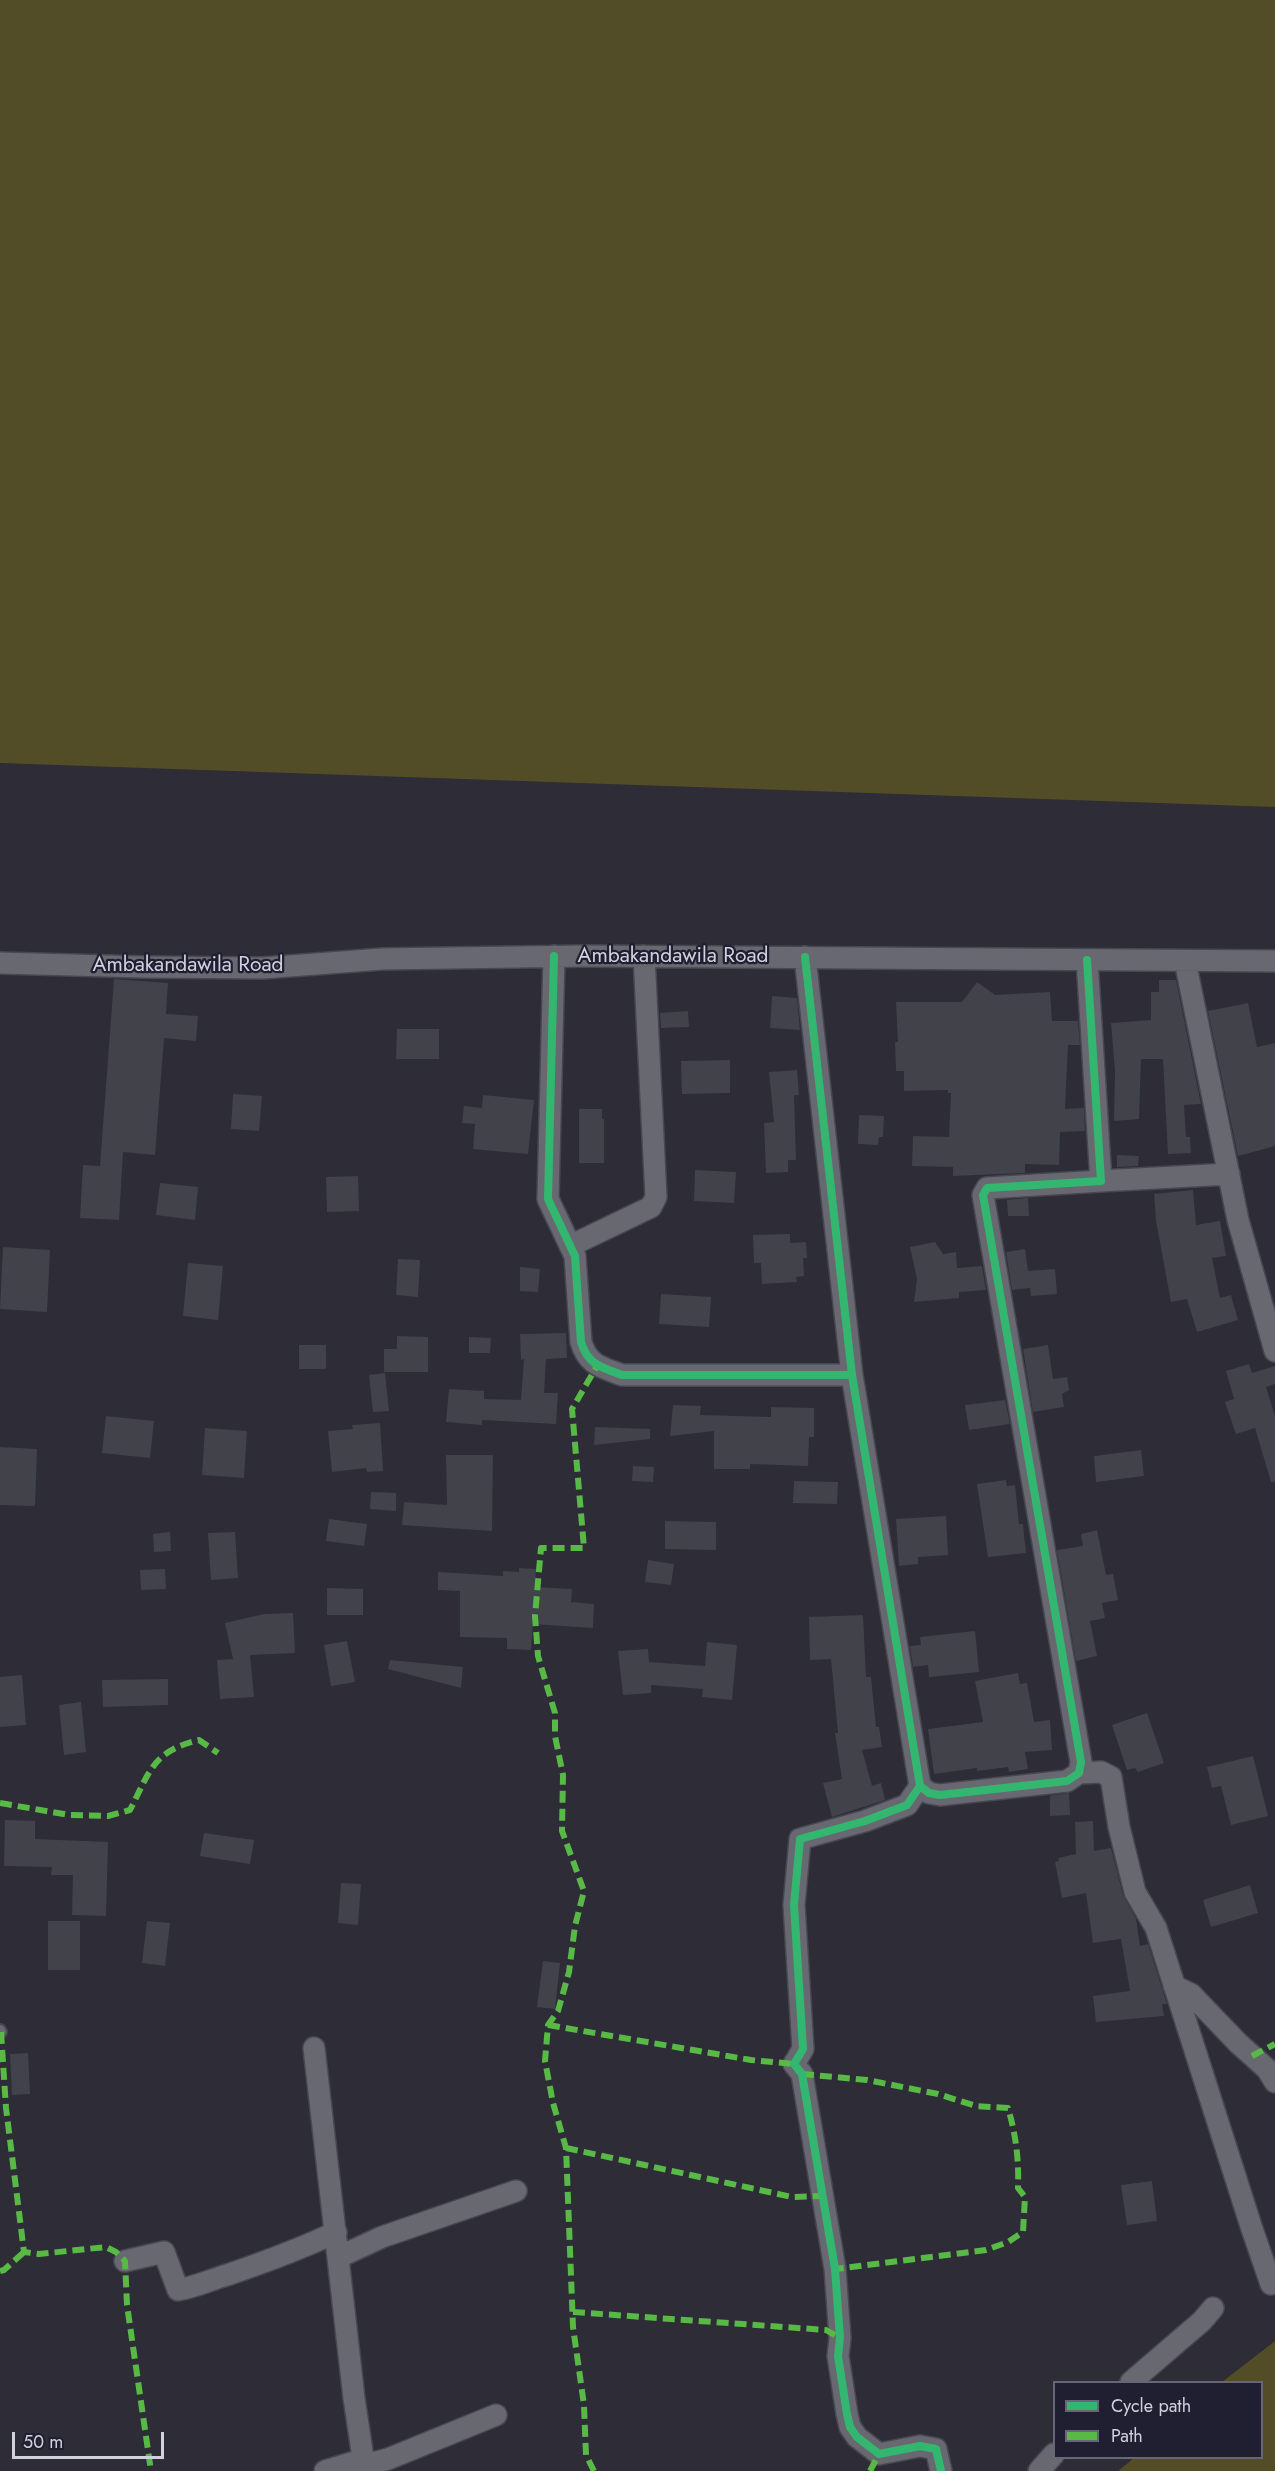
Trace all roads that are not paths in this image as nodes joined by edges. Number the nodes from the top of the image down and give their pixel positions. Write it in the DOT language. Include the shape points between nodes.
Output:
graph roads {
  1 [pos="554,956"];
  2 [pos="644,956"];
  3 [pos="805,957"];
  4 [pos="1087,960"];
  5 [pos="1185,961"];
  6 [pos="1275,962"];
  7 [pos="0,963"];
  8 [pos="1229,1174"];
  9 [pos="1101,1181"];
  10 [pos="570,1246"];
  11 [pos="1275,1351"];
  12 [pos="852,1375"];
  13 [pos="1079,1773"];
  14 [pos="920,1786"];
  15 [pos="1174,1986"];
  16 [pos="314,2048"];
  17 [pos="1275,2082"];
  18 [pos="516,2192"];
  19 [pos="336,2232"];
  20 [pos="339,2257"];
  21 [pos="125,2261"];
  22 [pos="1271,2284"];
  23 [pos="1213,2308"];
  24 [pos="1132,2381"];
  25 [pos="496,2415"];
  26 [pos="1053,2455"];
  27 [pos="365,2465"];
  28 [pos="326,2471"];
  29 [pos="941,2471"];
  30 [pos="1039,2471"];
  1 -- 2 [label="street, Ambakandawila Road"];
  1 -- 7 [label="street, Ambakandawila Road" via="382,959 263,968"];
  1 -- 10 [label="street" via="548,1199"];
  2 -- 3 [label="street, Ambakandawila Road"];
  2 -- 10 [label="street" via="656,1197 651,1207"];
  3 -- 4 [label="street, Ambakandawila Road"];
  3 -- 12 [label="street"];
  4 -- 5 [label="street, Ambakandawila Road"];
  4 -- 9 [label="street"];
  5 -- 6 [label="street, Ambakandawila Road"];
  5 -- 8 [label="street"];
  8 -- 9 [label="street"];
  8 -- 11 [label="street"];
  9 -- 13 [label="street" via="987,1188 983,1194 1081,1762"];
  10 -- 12 [label="street" via="575,1256 581,1342 585,1355 597,1366 622,1375"];
  12 -- 14 [label="street"];
  13 -- 14 [label="street" via="1067,1781 940,1795"];
  13 -- 15 [label="street" via="1101,1772 1111,1778 1135,1892 1156,1928"];
  14 -- 29 [label="street" via="907,1805 800,1839 794,1905 803,2049 794,2064 802,2074 835,2269 838,2356 850,2427 879,2454 920,2446 936,2449"];
  15 -- 17 [label="street" via="1191,1994 1267,2069"];
  15 -- 22 [label="street"];
  16 -- 19 [label="street"];
  18 -- 20 [label="street" via="382,2237"];
  19 -- 20 [label="street"];
  19 -- 21 [label="street" via="262,2264 178,2290 164,2252"];
  20 -- 27 [label="street"];
  23 -- 24 [label="street"];
  25 -- 27 [label="street"];
  26 -- 30 [label="street"];
  27 -- 28 [label="street"];
}
